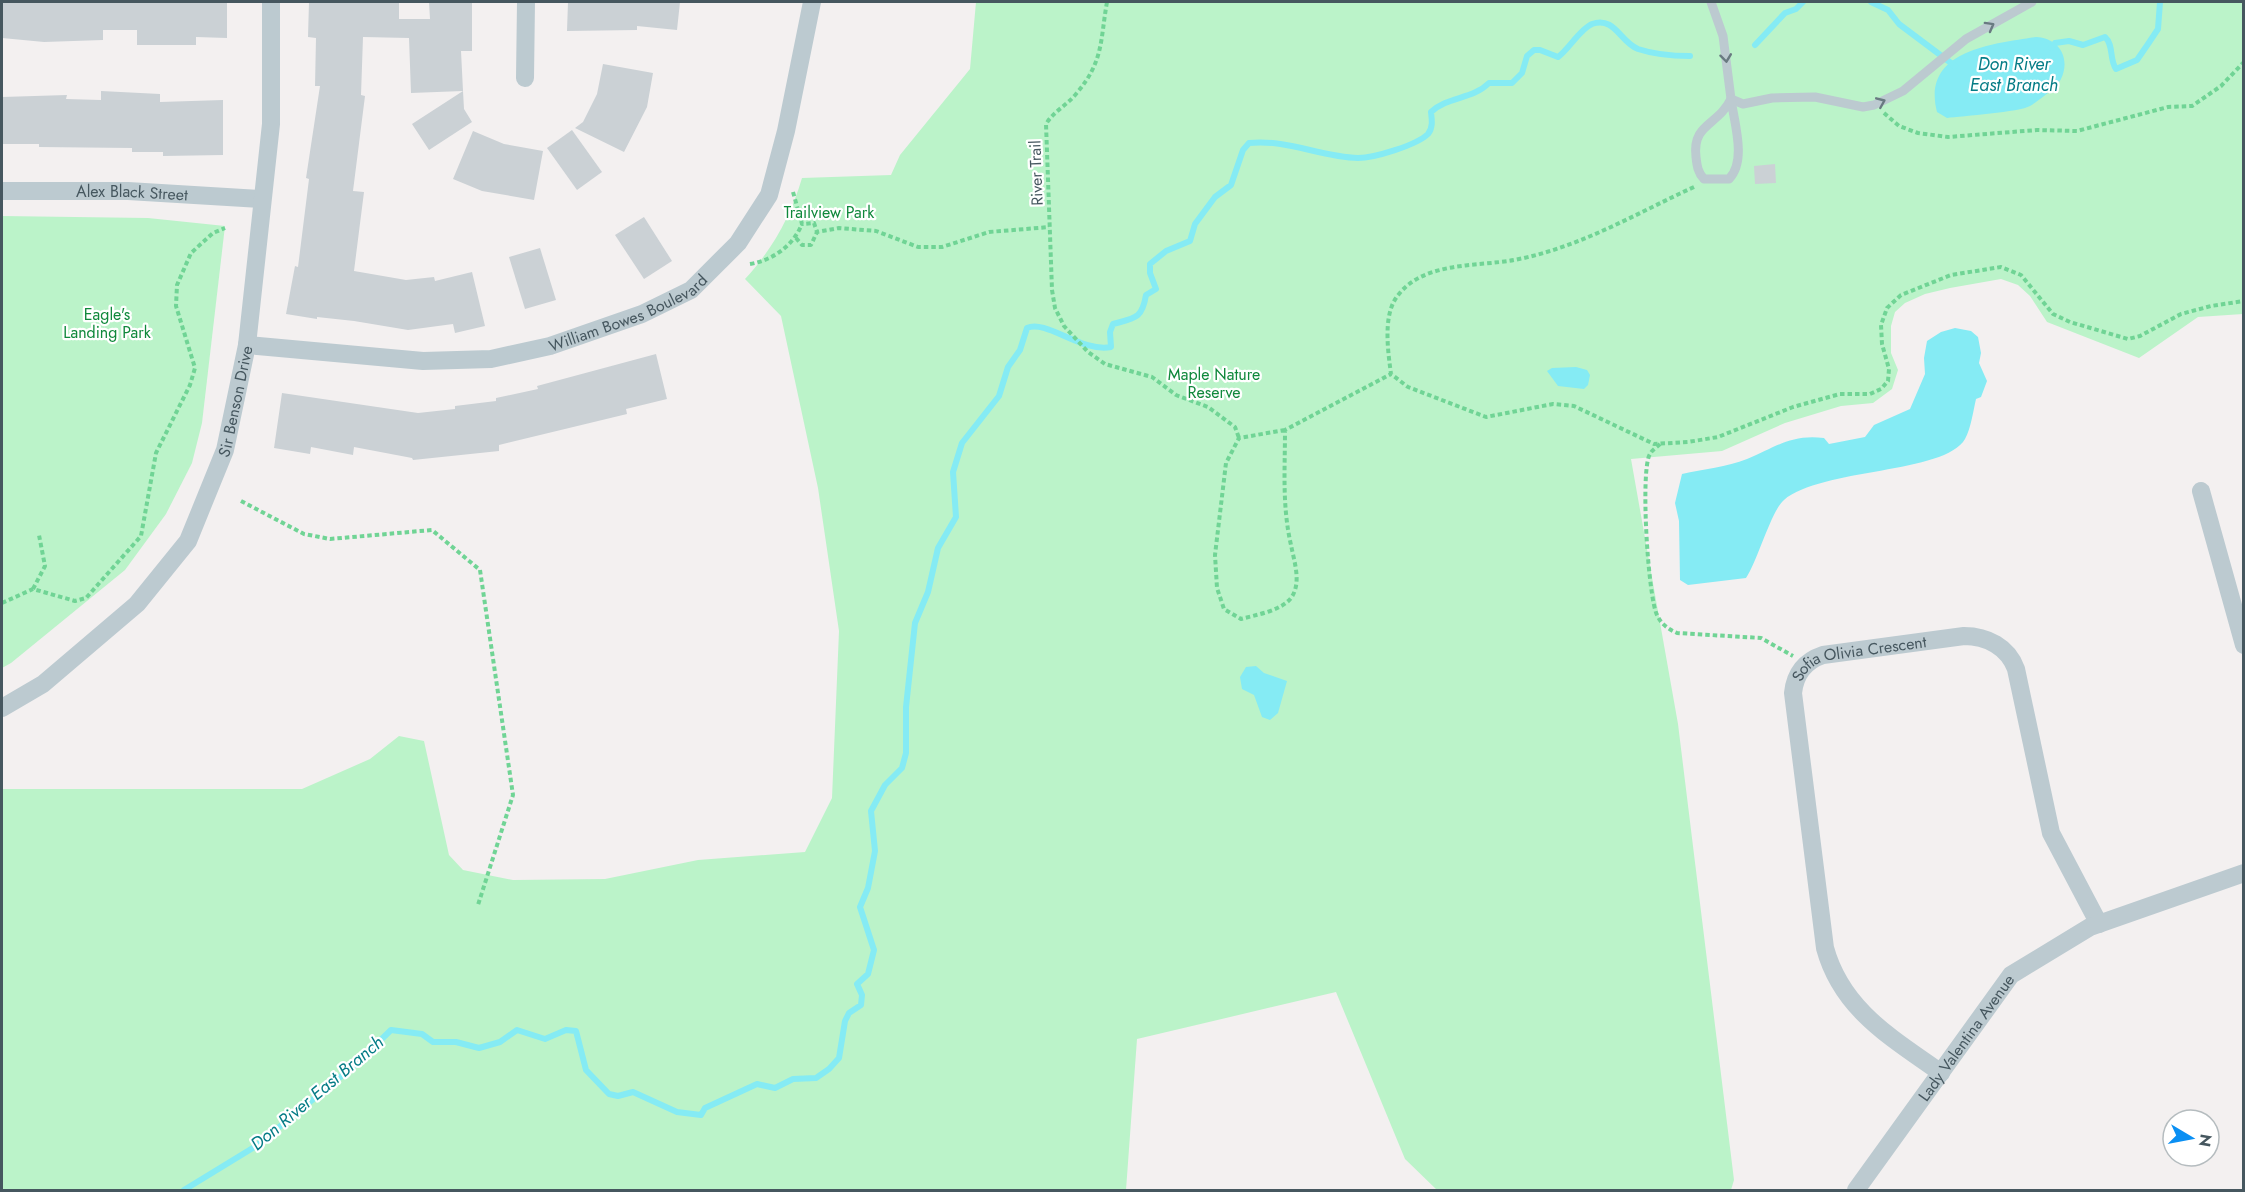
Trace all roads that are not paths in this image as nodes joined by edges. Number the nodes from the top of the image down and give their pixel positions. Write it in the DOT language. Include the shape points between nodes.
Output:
graph roads {
  1 [pos="271,2"];
  2 [pos="526,2"];
  3 [pos="812,2"];
  4 [pos="1711,2"];
  5 [pos="2032,2"];
  6 [pos="525,78"];
  7 [pos="1731,99"];
  8 [pos="2,190"];
  9 [pos="262,199"];
  10 [pos="247,345"];
  11 [pos="2201,491"];
  12 [pos="2243,639"];
  13 [pos="2,708"];
  14 [pos="2244,873"];
  15 [pos="2099,924"];
  16 [pos="1941,1073"];
  17 [pos="1856,1191"];
  1 -- 9 [label="street, Sir Benson Drive" via="272,124"];
  2 -- 6 [label="street"];
  3 -- 10 [label="street, William Bowes Boulevard" via="769,195 738,243 691,290 642,314 550,346 490,359 423,361"];
  4 -- 7 [label="lane, one-way" via="1723,36"];
  7 -- 5 [label="lane, one-way" via="1743,104 1772,98 1815,97 1863,107 1874,105 1903,92 1966,39"];
  7 -- 7 [label="lane" via="1738,154 1736,172 1729,179 1709,180 1699,175 1697,136 1725,112"];
  8 -- 9 [label="street, Alex Black Street"];
  9 -- 10 [label="street, Sir Benson Drive"];
  10 -- 13 [label="street, Sir Benson Drive" via="225,450 188,541 136,604 93,644 43,684"];
  11 -- 12 [label="street"];
  14 -- 15 [label="street, Lady Valentina Avenue"];
  15 -- 16 [label="street, Lady Valentina Avenue" via="2011,975"];
  15 -- 16 [label="street, Sofia Olivia Crescent" via="2050,833 2016,669 2001,648 1986,639 1964,636 1823,655 1805,665 1797,676 1793,693 1830,965 1862,1014 1884,1035"];
  16 -- 17 [label="street, Lady Valentina Avenue"];
}
